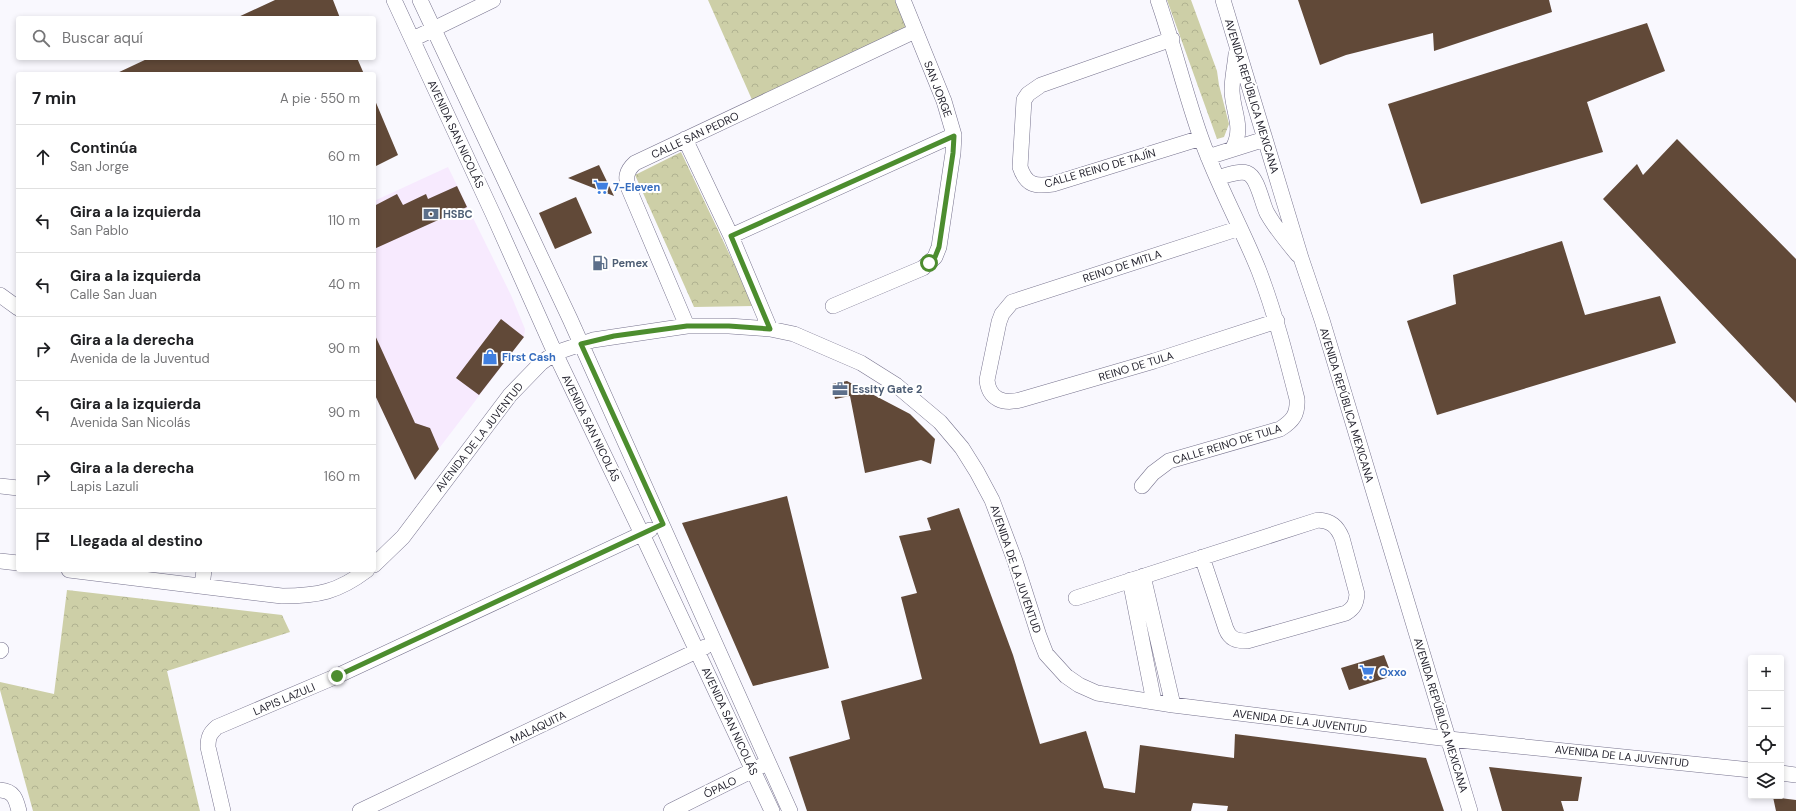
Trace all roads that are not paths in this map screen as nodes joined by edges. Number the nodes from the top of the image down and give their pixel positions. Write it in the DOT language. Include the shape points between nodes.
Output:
graph roads {
  1 [pos="394,0"];
  2 [pos="420,0"];
  3 [pos="493,0"];
  4 [pos="903,0"];
  5 [pos="1158,0"];
  6 [pos="1223,0"];
  7 [pos="434,29"];
  8 [pos="915,31"];
  9 [pos="413,39"];
  10 [pos="1172,39"];
  11 [pos="1237,49"];
  12 [pos="954,136"];
  13 [pos="1201,138"];
  14 [pos="685,139"];
  15 [pos="1265,139"];
  16 [pos="1233,148"];
  17 [pos="1208,157"];
  18 [pos="1217,178"];
  19 [pos="1240,228"];
  20 [pos="731,236"];
  21 [pos="1301,258"];
  22 [pos="0,295"];
  23 [pos="833,306"];
  24 [pos="16,307"];
  25 [pos="1277,321"];
  26 [pos="687,326"];
  27 [pos="770,329"];
  28 [pos="581,344"];
  29 [pos="555,353"];
  30 [pos="995,398"];
  31 [pos="0,486"];
  32 [pos="1142,486"];
  33 [pos="16,488"];
  34 [pos="663,524"];
  35 [pos="642,534"];
  36 [pos="1202,557"];
  37 [pos="0,561"];
  38 [pos="376,563"];
  39 [pos="16,564"];
  40 [pos="105,572"];
  41 [pos="204,572"];
  42 [pos="364,572"];
  43 [pos="1137,578"];
  44 [pos="202,586"];
  45 [pos="1076,598"];
  46 [pos="715,642"];
  47 [pos="697,651"];
  48 [pos="1154,702"];
  49 [pos="1173,705"];
  50 [pos="1449,739"];
  51 [pos="769,763"];
  52 [pos="753,770"];
  53 [pos="1748,770"];
  54 [pos="1784,773"];
  55 [pos="1796,775"];
  56 [pos="3,790"];
  57 [pos="19,811"];
  58 [pos="223,811"];
  59 [pos="360,811"];
  60 [pos="671,811"];
  61 [pos="772,811"];
  62 [pos="790,811"];
  63 [pos="1470,811"];
  1 -- 9 [label="street, AVENIDA SAN NICOLÁS"];
  2 -- 7 [label="street, AVENIDA SAN NICOLÁS"];
  3 -- 7 [label="street"];
  4 -- 8 [label="street, SAN JORGE"];
  5 -- 10 [label="street"];
  6 -- 11 [label="street, AVENIDA REPÚBLICA MEXICANA"];
  7 -- 9 [label="street"];
  7 -- 28 [label="street, AVENIDA SAN NICOLÁS"];
  8 -- 12 [label="street, SAN JORGE" via="944,101"];
  8 -- 14 [label="street, CALLE SAN PEDRO"];
  9 -- 29 [label="street, AVENIDA SAN NICOLÁS"];
  10 -- 13 [label="street"];
  10 -- 13 [label="street, CALLE REINO DE TAJÍN" via="1041,85 1028,94 1023,107 1020,167 1028,181 1041,186"];
  11 -- 15 [label="street, AVENIDA REPÚBLICA MEXICANA"];
  11 -- 16 [label="street" via="1232,89 1239,128"];
  12 -- 20 [label="street"];
  12 -- 23 [label="street, SAN JORGE" via="939,247 935,257 912,274"];
  13 -- 17 [label="street"];
  14 -- 20 [label="street"];
  14 -- 26 [label="street, CALLE SAN PEDRO" via="635,163 629,168 627,182"];
  15 -- 16 [label="street"];
  15 -- 21 [label="street, AVENIDA REPÚBLICA MEXICANA"];
  16 -- 17 [label="street"];
  17 -- 18 [label="street"];
  18 -- 19 [label="street"];
  18 -- 21 [label="street" via="1244,173 1252,176 1273,223 1284,240"];
  19 -- 25 [label="street"];
  19 -- 30 [label="street, REINO DE MITLA" via="1022,298 1006,307 998,322 987,380 990,393"];
  20 -- 27 [label="street"];
  21 -- 50 [label="street, AVENIDA REPÚBLICA MEXICANA"];
  22 -- 24 [label="street"];
  25 -- 30 [label="street, REINO DE TULA" via="1154,361 1020,400 1005,402"];
  25 -- 32 [label="street, CALLE REINO DE TULA" via="1297,399 1298,409 1295,417 1280,429 1170,461 1153,473"];
  26 -- 27 [label="street, AVENIDA DE LA JUVENTUD"];
  26 -- 28 [label="street, AVENIDA DE LA JUVENTUD" via="614,336"];
  27 -- 48 [label="street, AVENIDA DE LA JUVENTUD" via="794,334 861,363 896,385 940,422 974,466 992,500 1046,654 1066,676 1079,685 1097,692"];
  28 -- 29 [label="street, AVENIDA DE LA JUVENTUD"];
  28 -- 34 [label="street, AVENIDA SAN NICOLÁS"];
  29 -- 35 [label="street, AVENIDA SAN NICOLÁS"];
  29 -- 38 [label="street, AVENIDA DE LA JUVENTUD" via="541,363 510,395 403,537"];
  31 -- 33 [label="street"];
  34 -- 35 [label="street, LAPIS LAZULI"];
  34 -- 46 [label="street, AVENIDA SAN NICOLÁS"];
  35 -- 47 [label="street, AVENIDA SAN NICOLÁS"];
  35 -- 58 [label="street, LAPIS LAZULI" via="337,676 226,723 211,733 208,739"];
  36 -- 36 [label="street" via="1318,520 1326,520 1338,529 1342,538 1357,594 1356,604 1346,613 1247,641 1233,640 1228,635"];
  36 -- 43 [label="street"];
  37 -- 39 [label="street"];
  40 -- 44 [label="street"];
  41 -- 44 [label="street"];
  42 -- 44 [label="street" via="342,586 322,594 304,596 282,596"];
  43 -- 45 [label="street"];
  43 -- 48 [label="street"];
  43 -- 49 [label="street"];
  46 -- 47 [label="street, MALAQUITA"];
  46 -- 51 [label="street, AVENIDA SAN NICOLÁS"];
  47 -- 52 [label="street, AVENIDA SAN NICOLÁS"];
  47 -- 59 [label="street, MALAQUITA"];
  48 -- 49 [label="street, AVENIDA DE LA JUVENTUD"];
  49 -- 50 [label="street, AVENIDA DE LA JUVENTUD"];
  50 -- 53 [label="street, AVENIDA DE LA JUVENTUD"];
  50 -- 63 [label="street, AVENIDA REPÚBLICA MEXICANA"];
  51 -- 52 [label="street, ÓPALO"];
  51 -- 62 [label="street, AVENIDA SAN NICOLÁS"];
  52 -- 60 [label="street, ÓPALO"];
  52 -- 61 [label="street, AVENIDA SAN NICOLÁS"];
  54 -- 55 [label="street"];
  56 -- 57 [label="street" via="15,798"];
}
